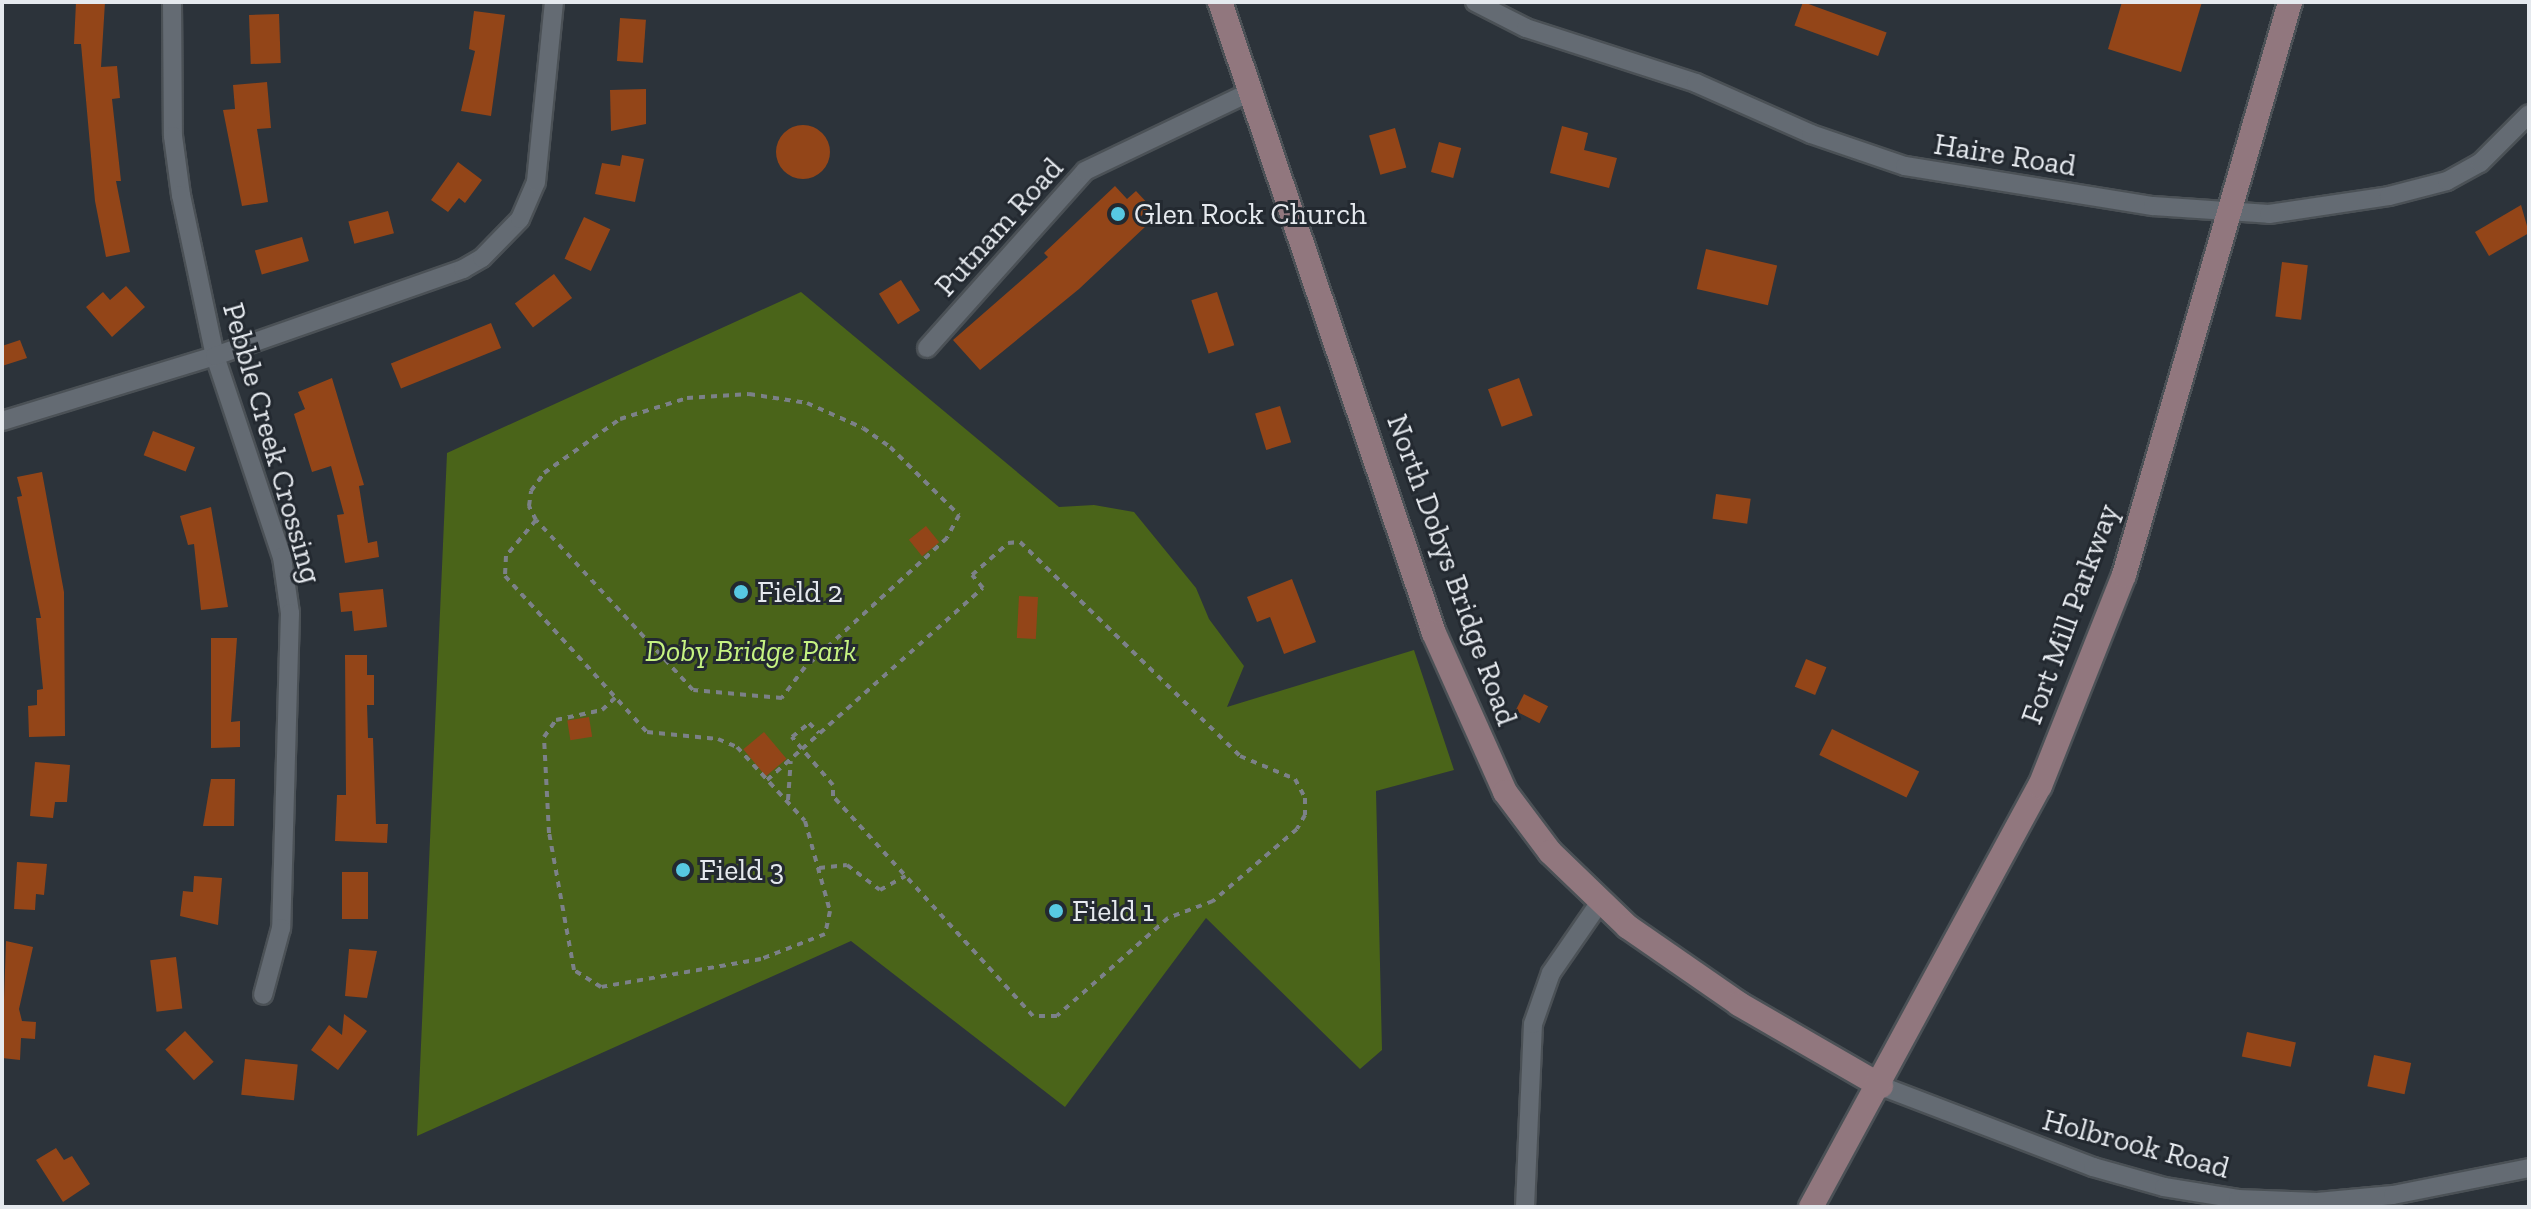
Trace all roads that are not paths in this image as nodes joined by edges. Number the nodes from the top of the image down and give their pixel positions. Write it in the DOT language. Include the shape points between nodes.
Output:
graph roads {
  1 [pos="172,2"];
  2 [pos="554,2"];
  3 [pos="1220,2"];
  4 [pos="1475,2"];
  5 [pos="2290,2"];
  6 [pos="1250,92"];
  7 [pos="2529,114"];
  8 [pos="2230,211"];
  9 [pos="927,348"];
  10 [pos="215,356"];
  11 [pos="2,421"];
  12 [pos="1600,902"];
  13 [pos="263,995"];
  14 [pos="1881,1086"];
  15 [pos="2529,1168"];
  16 [pos="1525,1207"];
  17 [pos="1811,1207"];
  1 -- 10 [label="street, Pebble Creek Crossing" via="173,136"];
  2 -- 10 [label="street" via="536,182 520,219 501,242 463,269"];
  3 -- 6 [label="street, North Dobys Bridge Road"];
  4 -- 8 [label="street, Haire Road" via="1526,28 1696,83 1811,134 1905,166 2036,191"];
  5 -- 8 [label="street, Fort Mill Parkway"];
  6 -- 9 [label="street, Putnam Road" via="1085,171"];
  6 -- 12 [label="street, North Dobys Bridge Road" via="1467,717 1525,821"];
  7 -- 8 [label="street, Haire Road" via="2480,163 2447,181 2332,208 2269,214"];
  8 -- 14 [label="street, Fort Mill Parkway" via="2124,575 2051,758"];
  10 -- 11 [label="street"];
  10 -- 13 [label="street, Pebble Creek Crossing" via="282,557 290,613 281,928"];
  12 -- 14 [label="street, North Dobys Bridge Road" via="1703,980"];
  12 -- 16 [label="street" via="1551,973 1533,1024"];
  14 -- 15 [label="street, Holbrook Road" via="2093,1167 2164,1187 2238,1199 2317,1202 2393,1195"];
  14 -- 17 [label="street, Fort Mill Parkway"];
}
